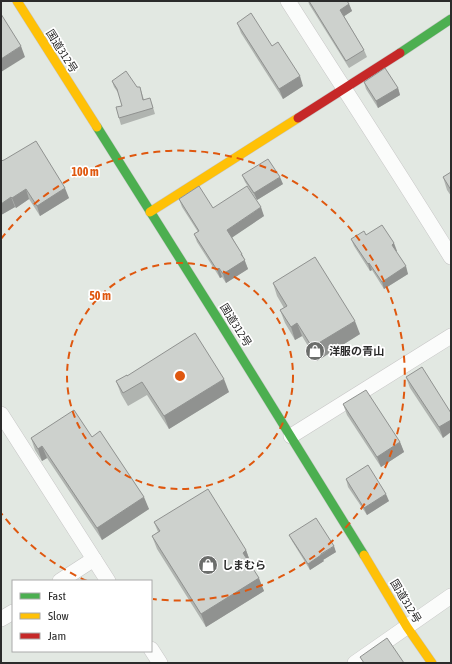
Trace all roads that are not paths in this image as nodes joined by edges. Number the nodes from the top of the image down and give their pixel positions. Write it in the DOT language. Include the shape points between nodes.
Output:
graph roads {
  1 [pos="17,1"];
  2 [pos="288,1"];
  3 [pos="451,19"];
  4 [pos="344,89"];
  5 [pos="150,212"];
  6 [pos="451,257"];
  7 [pos="451,336"];
  8 [pos="1,414"];
  9 [pos="291,436"];
  10 [pos="94,559"];
  11 [pos="62,580"];
  12 [pos="107,580"];
  13 [pos="451,596"];
  14 [pos="12,613"];
  15 [pos="1,619"];
  16 [pos="407,627"];
  17 [pos="152,651"];
  18 [pos="160,663"];
  19 [pos="355,663"];
  20 [pos="432,663"];
  1 -- 5 [label="main road, 国道312号"];
  2 -- 4 [label="street"];
  3 -- 4 [label="main road"];
  4 -- 5 [label="main road"];
  4 -- 6 [label="street"];
  5 -- 9 [label="main road, 国道312号"];
  7 -- 9 [label="street"];
  8 -- 10 [label="street"];
  9 -- 16 [label="main road, 国道312号"];
  10 -- 11 [label="street"];
  10 -- 12 [label="street"];
  13 -- 16 [label="street"];
  14 -- 15 [label="street"];
  16 -- 19 [label="street"];
  16 -- 20 [label="main road, 国道312号"];
  17 -- 18 [label="street"];
}
